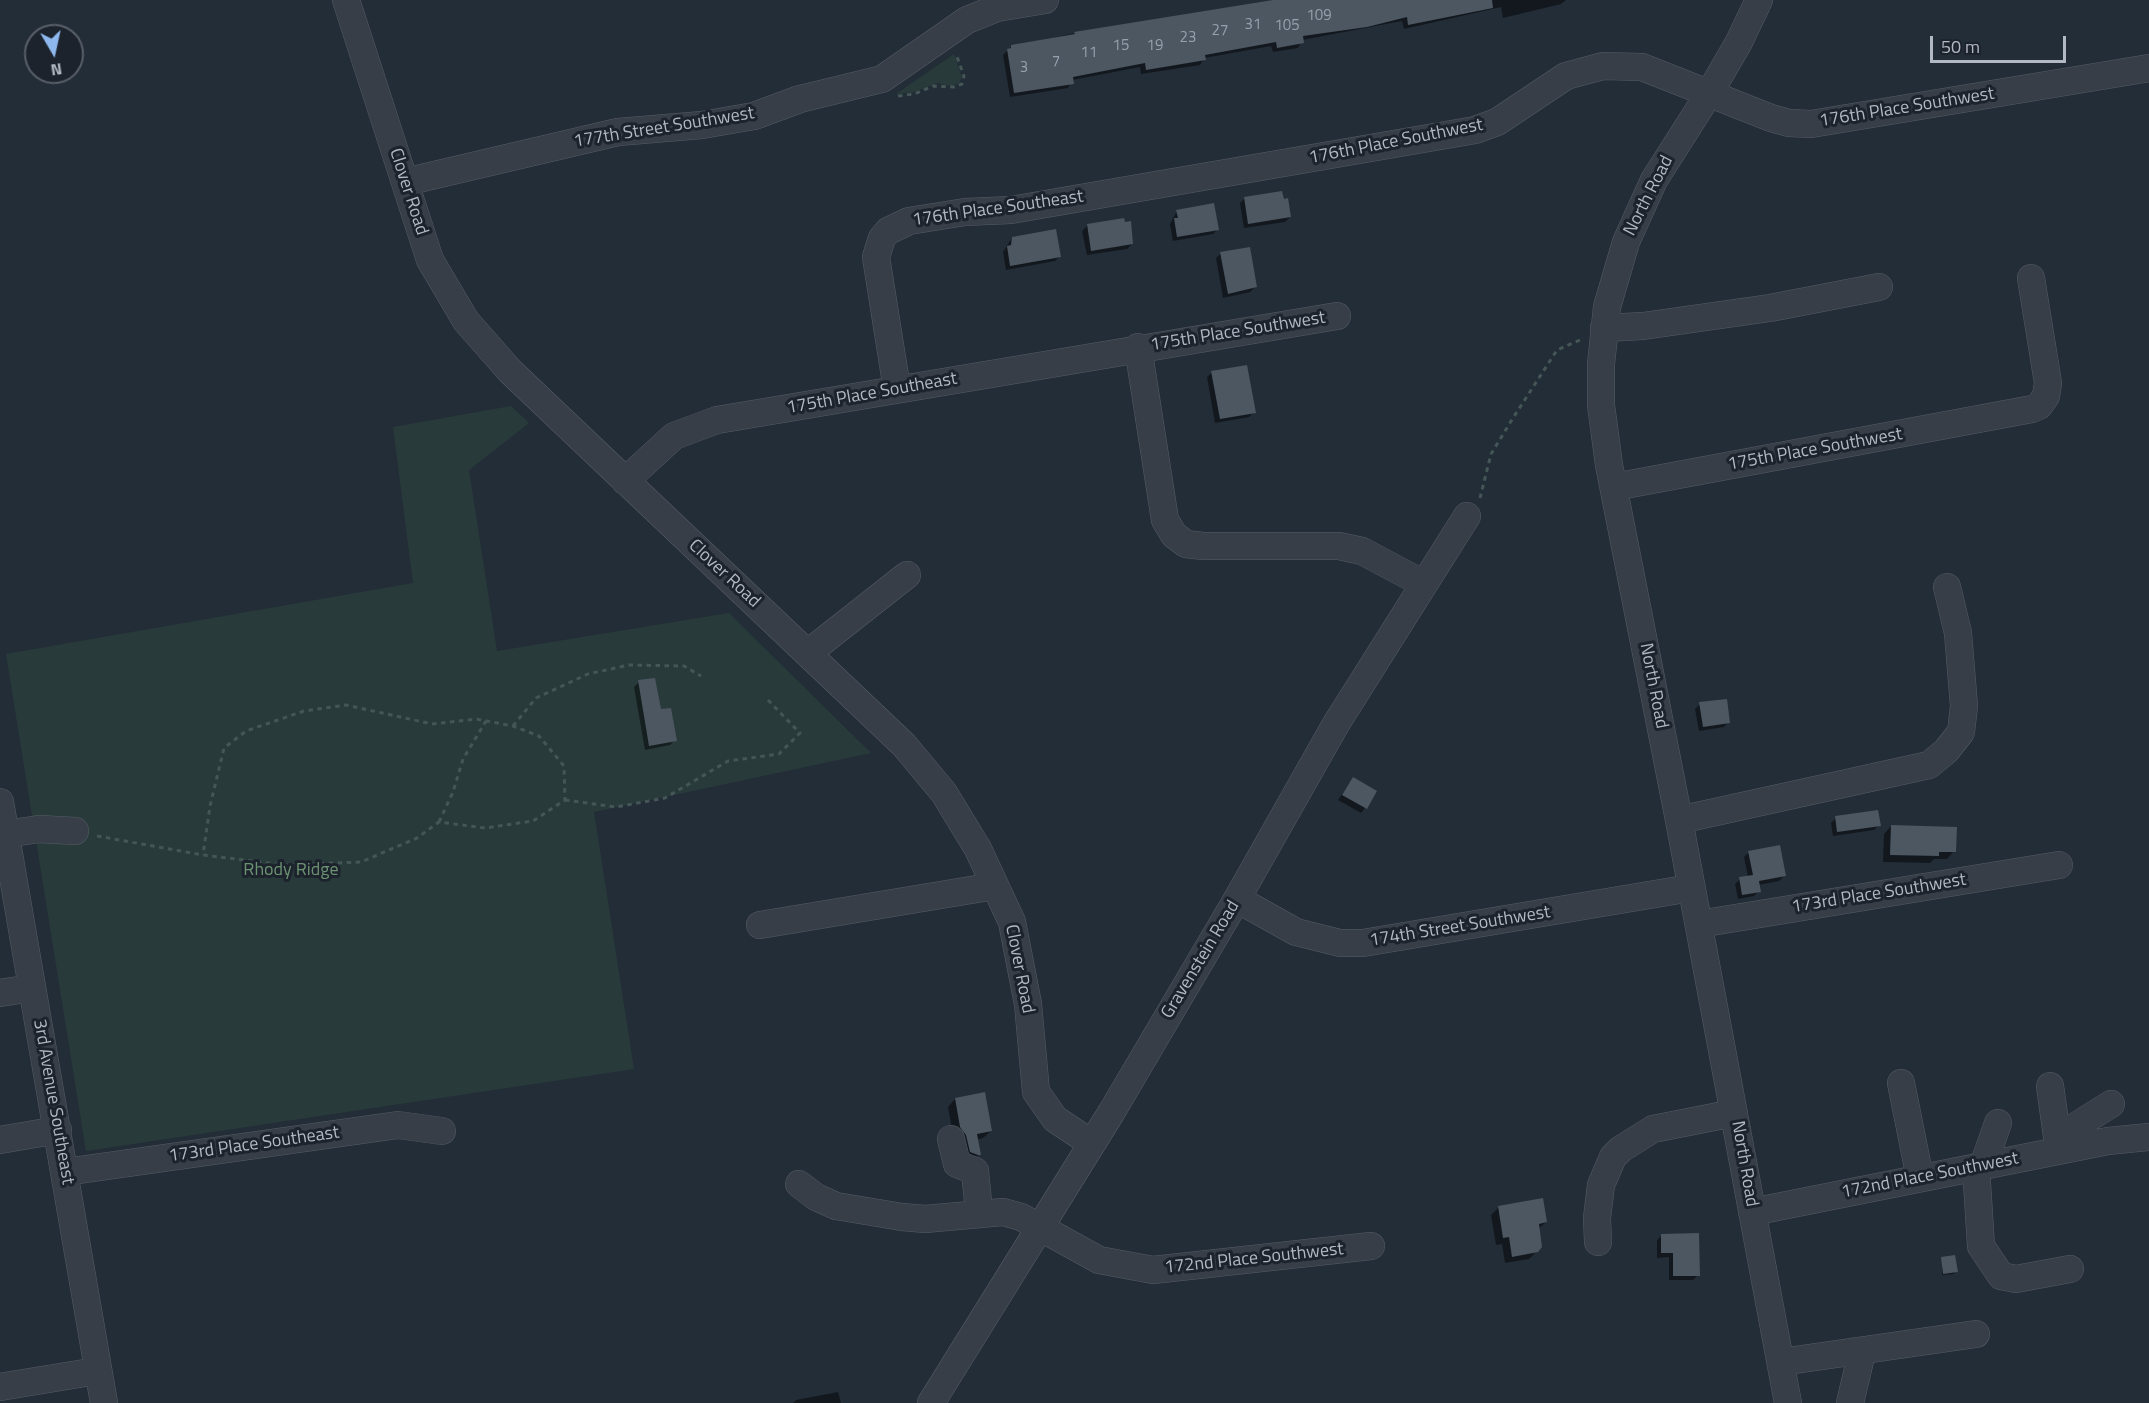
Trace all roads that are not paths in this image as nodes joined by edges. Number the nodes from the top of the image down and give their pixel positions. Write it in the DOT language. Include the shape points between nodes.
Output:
graph roads {
  1 [pos="346,0"];
  2 [pos="1046,0"];
  3 [pos="1760,0"];
  4 [pos="966,10"];
  5 [pos="2149,68"];
  6 [pos="1710,92"];
  7 [pos="405,182"];
  8 [pos="1118,190"];
  9 [pos="2031,278"];
  10 [pos="1879,287"];
  11 [pos="1337,316"];
  12 [pos="1604,328"];
  13 [pos="1138,347"];
  14 [pos="897,389"];
  15 [pos="625,481"];
  16 [pos="1614,487"];
  17 [pos="1467,516"];
  18 [pos="907,575"];
  19 [pos="1425,584"];
  20 [pos="1947,587"];
  21 [pos="808,653"];
  22 [pos="0,802"];
  23 [pos="1679,820"];
  24 [pos="75,831"];
  25 [pos="6,834"];
  26 [pos="2060,865"];
  27 [pos="995,886"];
  28 [pos="1692,888"];
  29 [pos="1237,899"];
  30 [pos="1699,924"];
  31 [pos="760,925"];
  32 [pos="32,988"];
  33 [pos="0,993"];
  34 [pos="1901,1083"];
  35 [pos="2050,1086"];
  36 [pos="2111,1104"];
  37 [pos="1734,1113"];
  38 [pos="1998,1123"];
  39 [pos="58,1130"];
  40 [pos="442,1131"];
  41 [pos="2149,1137"];
  42 [pos="951,1139"];
  43 [pos="0,1140"];
  44 [pos="1091,1143"];
  45 [pos="2058,1144"];
  46 [pos="1979,1166"];
  47 [pos="65,1172"];
  48 [pos="1920,1178"];
  49 [pos="799,1184"];
  50 [pos="980,1212"];
  51 [pos="1752,1212"];
  52 [pos="1039,1227"];
  53 [pos="1598,1242"];
  54 [pos="1371,1246"];
  55 [pos="2070,1269"];
  56 [pos="1976,1334"];
  57 [pos="1862,1352"];
  58 [pos="1781,1362"];
  59 [pos="97,1371"];
  60 [pos="0,1387"];
  61 [pos="104,1403"];
  62 [pos="931,1403"];
  63 [pos="1788,1403"];
  64 [pos="1850,1403"];
  1 -- 7 [label="street, Clover Road"];
  2 -- 4 [label="street, 177th Street Southwest"];
  3 -- 6 [label="street, North Road"];
  4 -- 7 [label="street, 177th Street Southwest" via="882,79 800,99 754,116 618,132"];
  5 -- 6 [label="street, 176th Place Southwest" via="1811,124 1771,118"];
  6 -- 8 [label="street, 176th Place Southwest" via="1642,67 1603,66 1566,76 1505,117 1475,130"];
  6 -- 12 [label="street, North Road" via="1642,201 1614,275"];
  7 -- 15 [label="street, Clover Road" via="430,260 466,321 510,371"];
  8 -- 14 [label="street, 176th Place Southeast" via="1011,210 909,220 888,231 876,257"];
  9 -- 16 [label="street, 175th Place Southwest" via="2048,383 2039,406"];
  10 -- 12 [label="street" via="1770,308"];
  11 -- 13 [label="street, 175th Place Southwest"];
  12 -- 16 [label="street, North Road" via="1601,405"];
  13 -- 14 [label="street, 175th Place Southeast"];
  13 -- 19 [label="street" via="1165,520 1174,535 1186,544 1203,546 1339,546 1362,551"];
  14 -- 15 [label="street, 175th Place Southeast" via="694,427 666,442"];
  15 -- 21 [label="street, Clover Road"];
  16 -- 23 [label="street, North Road"];
  17 -- 19 [label="street, Gravenstein Road"];
  18 -- 21 [label="street"];
  19 -- 29 [label="street, Gravenstein Road" via="1336,724"];
  20 -- 23 [label="street" via="1958,633 1964,706 1960,732 1946,751 1929,765"];
  21 -- 27 [label="street, Clover Road" via="904,745 944,794 978,849"];
  22 -- 25 [label="street, 3rd Avenue Southeast"];
  23 -- 28 [label="street, North Road"];
  24 -- 25 [label="street" via="39,829"];
  25 -- 32 [label="street, 3rd Avenue Southeast"];
  26 -- 30 [label="street, 173rd Place Southwest"];
  27 -- 31 [label="street"];
  27 -- 44 [label="street, Clover Road" via="1012,922 1028,1004 1036,1092 1055,1119"];
  28 -- 29 [label="street, 174th Street Southwest" via="1363,944 1340,943 1296,932"];
  28 -- 30 [label="street, North Road"];
  29 -- 44 [label="street, Gravenstein Road"];
  30 -- 37 [label="street, North Road"];
  32 -- 33 [label="street"];
  32 -- 39 [label="street, 3rd Avenue Southeast"];
  34 -- 48 [label="street"];
  35 -- 45 [label="street"];
  36 -- 45 [label="street"];
  37 -- 51 [label="street, North Road"];
  37 -- 53 [label="street" via="1653,1129 1621,1149 1613,1157 1601,1185"];
  38 -- 46 [label="street"];
  39 -- 43 [label="street"];
  39 -- 47 [label="street, 3rd Avenue Southeast"];
  40 -- 47 [label="street, 173rd Place Southeast" via="398,1125"];
  41 -- 45 [label="street, 172nd Place Southwest"];
  42 -- 50 [label="street" via="957,1164 975,1171"];
  44 -- 52 [label="street, Gravenstein Road"];
  45 -- 46 [label="street, 172nd Place Southwest"];
  46 -- 48 [label="street, 172nd Place Southwest"];
  46 -- 55 [label="street" via="1981,1246 2001,1276 2016,1279"];
  47 -- 59 [label="street, 3rd Avenue Southeast"];
  48 -- 51 [label="street, 172nd Place Southwest"];
  49 -- 50 [label="street, 172nd Place Southwest" via="836,1206 902,1218 944,1218"];
  50 -- 52 [label="street, 172nd Place Southwest" via="1003,1212"];
  51 -- 58 [label="street, North Road"];
  52 -- 54 [label="street, 172nd Place Southwest" via="1098,1260 1153,1270"];
  52 -- 62 [label="street, Gravenstein Road"];
  56 -- 57 [label="street"];
  57 -- 58 [label="street" via="1805,1356"];
  57 -- 64 [label="street"];
  58 -- 63 [label="street, North Road"];
  59 -- 60 [label="street"];
  59 -- 61 [label="street, 3rd Avenue Southeast"];
}
